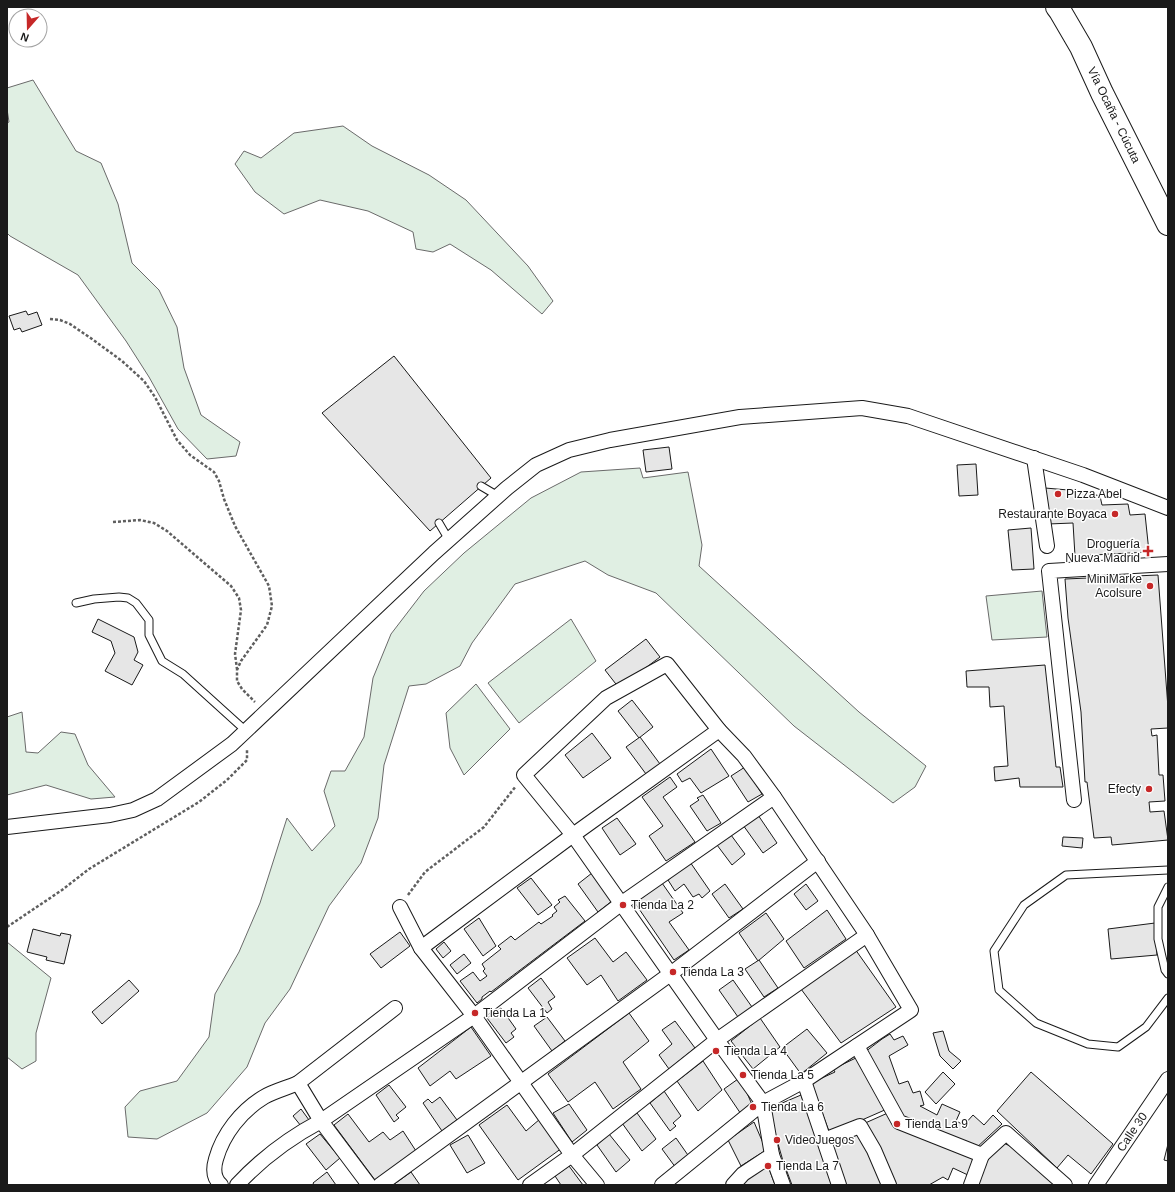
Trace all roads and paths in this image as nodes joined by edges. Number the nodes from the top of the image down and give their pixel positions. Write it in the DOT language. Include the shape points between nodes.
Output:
graph roads {
  1 [pos="1057,7"];
  2 [pos="1168,224"];
  3 [pos="50,319"];
  4 [pos="1034,458"];
  5 [pos="481,486"];
  6 [pos="498,496"];
  7 [pos="1168,508"];
  8 [pos="113,522"];
  9 [pos="439,523"];
  10 [pos="449,540"];
  11 [pos="1047,546"];
  12 [pos="1168,564"];
  13 [pos="76,603"];
  14 [pos="237,670"];
  15 [pos="266,712"];
  16 [pos="719,730"];
  17 [pos="246,731"];
  18 [pos="524,775"];
  19 [pos="774,797"];
  20 [pos="1074,800"];
  21 [pos="7,828"];
  22 [pos="574,835"];
  23 [pos="818,862"];
  24 [pos="1168,870"];
  25 [pos="1168,887"];
  26 [pos="622,903"];
  27 [pos="400,907"];
  28 [pos="7,927"];
  29 [pos="867,935"];
  30 [pos="421,948"];
  31 [pos="671,974"];
  32 [pos="1168,974"];
  33 [pos="1168,998"];
  34 [pos="395,1008"];
  35 [pos="474,1016"];
  36 [pos="717,1040"];
  37 [pos="857,1046"];
  38 [pos="1168,1079"];
  39 [pos="521,1081"];
  40 [pos="804,1081"];
  41 [pos="298,1083"];
  42 [pos="763,1103"];
  43 [pos="321,1121"];
  44 [pos="824,1140"];
  45 [pos="572,1155"];
  46 [pos="772,1155"];
  47 [pos="982,1155"];
  48 [pos="221,1185"];
  49 [pos="237,1185"];
  50 [pos="369,1185"];
  51 [pos="380,1185"];
  52 [pos="530,1185"];
  53 [pos="597,1185"];
  54 [pos="662,1185"];
  55 [pos="733,1185"];
  56 [pos="783,1185"];
  57 [pos="839,1185"];
  58 [pos="889,1185"];
  59 [pos="971,1185"];
  60 [pos="1065,1185"];
  61 [pos="1096,1185"];
  1 -- 2 [label="main road, Vía Ocaña - Cúcuta" via="1081,47"];
  3 -- 14 [label="path" via="70,324 122,361 144,381 177,440 190,455 214,472 219,481 235,526 269,586 272,606 267,625"];
  4 -- 6 [label="street" via="908,416 862,408 740,417 610,440 569,450 536,465"];
  4 -- 7 [label="street"];
  4 -- 11 [label="street"];
  5 -- 6 [label="lane"];
  6 -- 10 [label="street"];
  8 -- 14 [label="path" via="140,520 154,523 167,531 231,586 239,598 241,610 235,654"];
  9 -- 10 [label="lane"];
  10 -- 15 [label="street"];
  12 -- 20 [label="street" via="1048,571"];
  13 -- 17 [label="lane" via="119,597 128,598 136,603 149,620 149,634 162,660 183,674"];
  14 -- 15 [label="path" via="237,681 242,689"];
  15 -- 17 [label="street"];
  16 -- 18 [label="street" via="667,664 606,698"];
  16 -- 19 [label="street" via="744,756"];
  16 -- 22 [label="street"];
  17 -- 21 [label="street" via="191,775 134,810"];
  17 -- 28 [label="path" via="247,760 227,780 205,798 89,869"];
  18 -- 22 [label="street"];
  18 -- 27 [label="path" via="484,827 425,872"];
  19 -- 23 [label="street"];
  19 -- 26 [label="street"];
  22 -- 26 [label="street"];
  22 -- 30 [label="street"];
  23 -- 29 [label="street"];
  23 -- 31 [label="street"];
  24 -- 33 [label="lane" via="1066,875 1024,905 994,951 999,990 1036,1023 1088,1044 1118,1046 1146,1027"];
  25 -- 32 [label="lane" via="1158,907 1158,939"];
  26 -- 31 [label="street"];
  26 -- 35 [label="street"];
  27 -- 30 [label="street"];
  29 -- 36 [label="street"];
  29 -- 37 [label="street" via="911,1010"];
  30 -- 35 [label="street"];
  31 -- 36 [label="street"];
  31 -- 39 [label="street"];
  34 -- 41 [label="street"];
  35 -- 39 [label="street"];
  35 -- 43 [label="street"];
  36 -- 42 [label="street"];
  36 -- 45 [label="street"];
  37 -- 40 [label="street"];
  37 -- 47 [label="street" via="898,1122"];
  38 -- 61 [label="street, Calle 30"];
  39 -- 45 [label="street"];
  39 -- 51 [label="street"];
  40 -- 42 [label="street"];
  40 -- 44 [label="street"];
  41 -- 43 [label="street"];
  41 -- 48 [label="street" via="265,1096 231,1128 218,1151 214,1167 216,1179"];
  42 -- 46 [label="street"];
  42 -- 54 [label="street"];
  43 -- 49 [label="street" via="282,1144"];
  43 -- 50 [label="street"];
  44 -- 57 [label="street"];
  44 -- 58 [label="street" via="860,1126"];
  45 -- 52 [label="street"];
  45 -- 53 [label="street"];
  46 -- 55 [label="street" via="744,1174"];
  46 -- 56 [label="street"];
  47 -- 59 [label="street"];
  47 -- 60 [label="street" via="1006,1133"];
}
